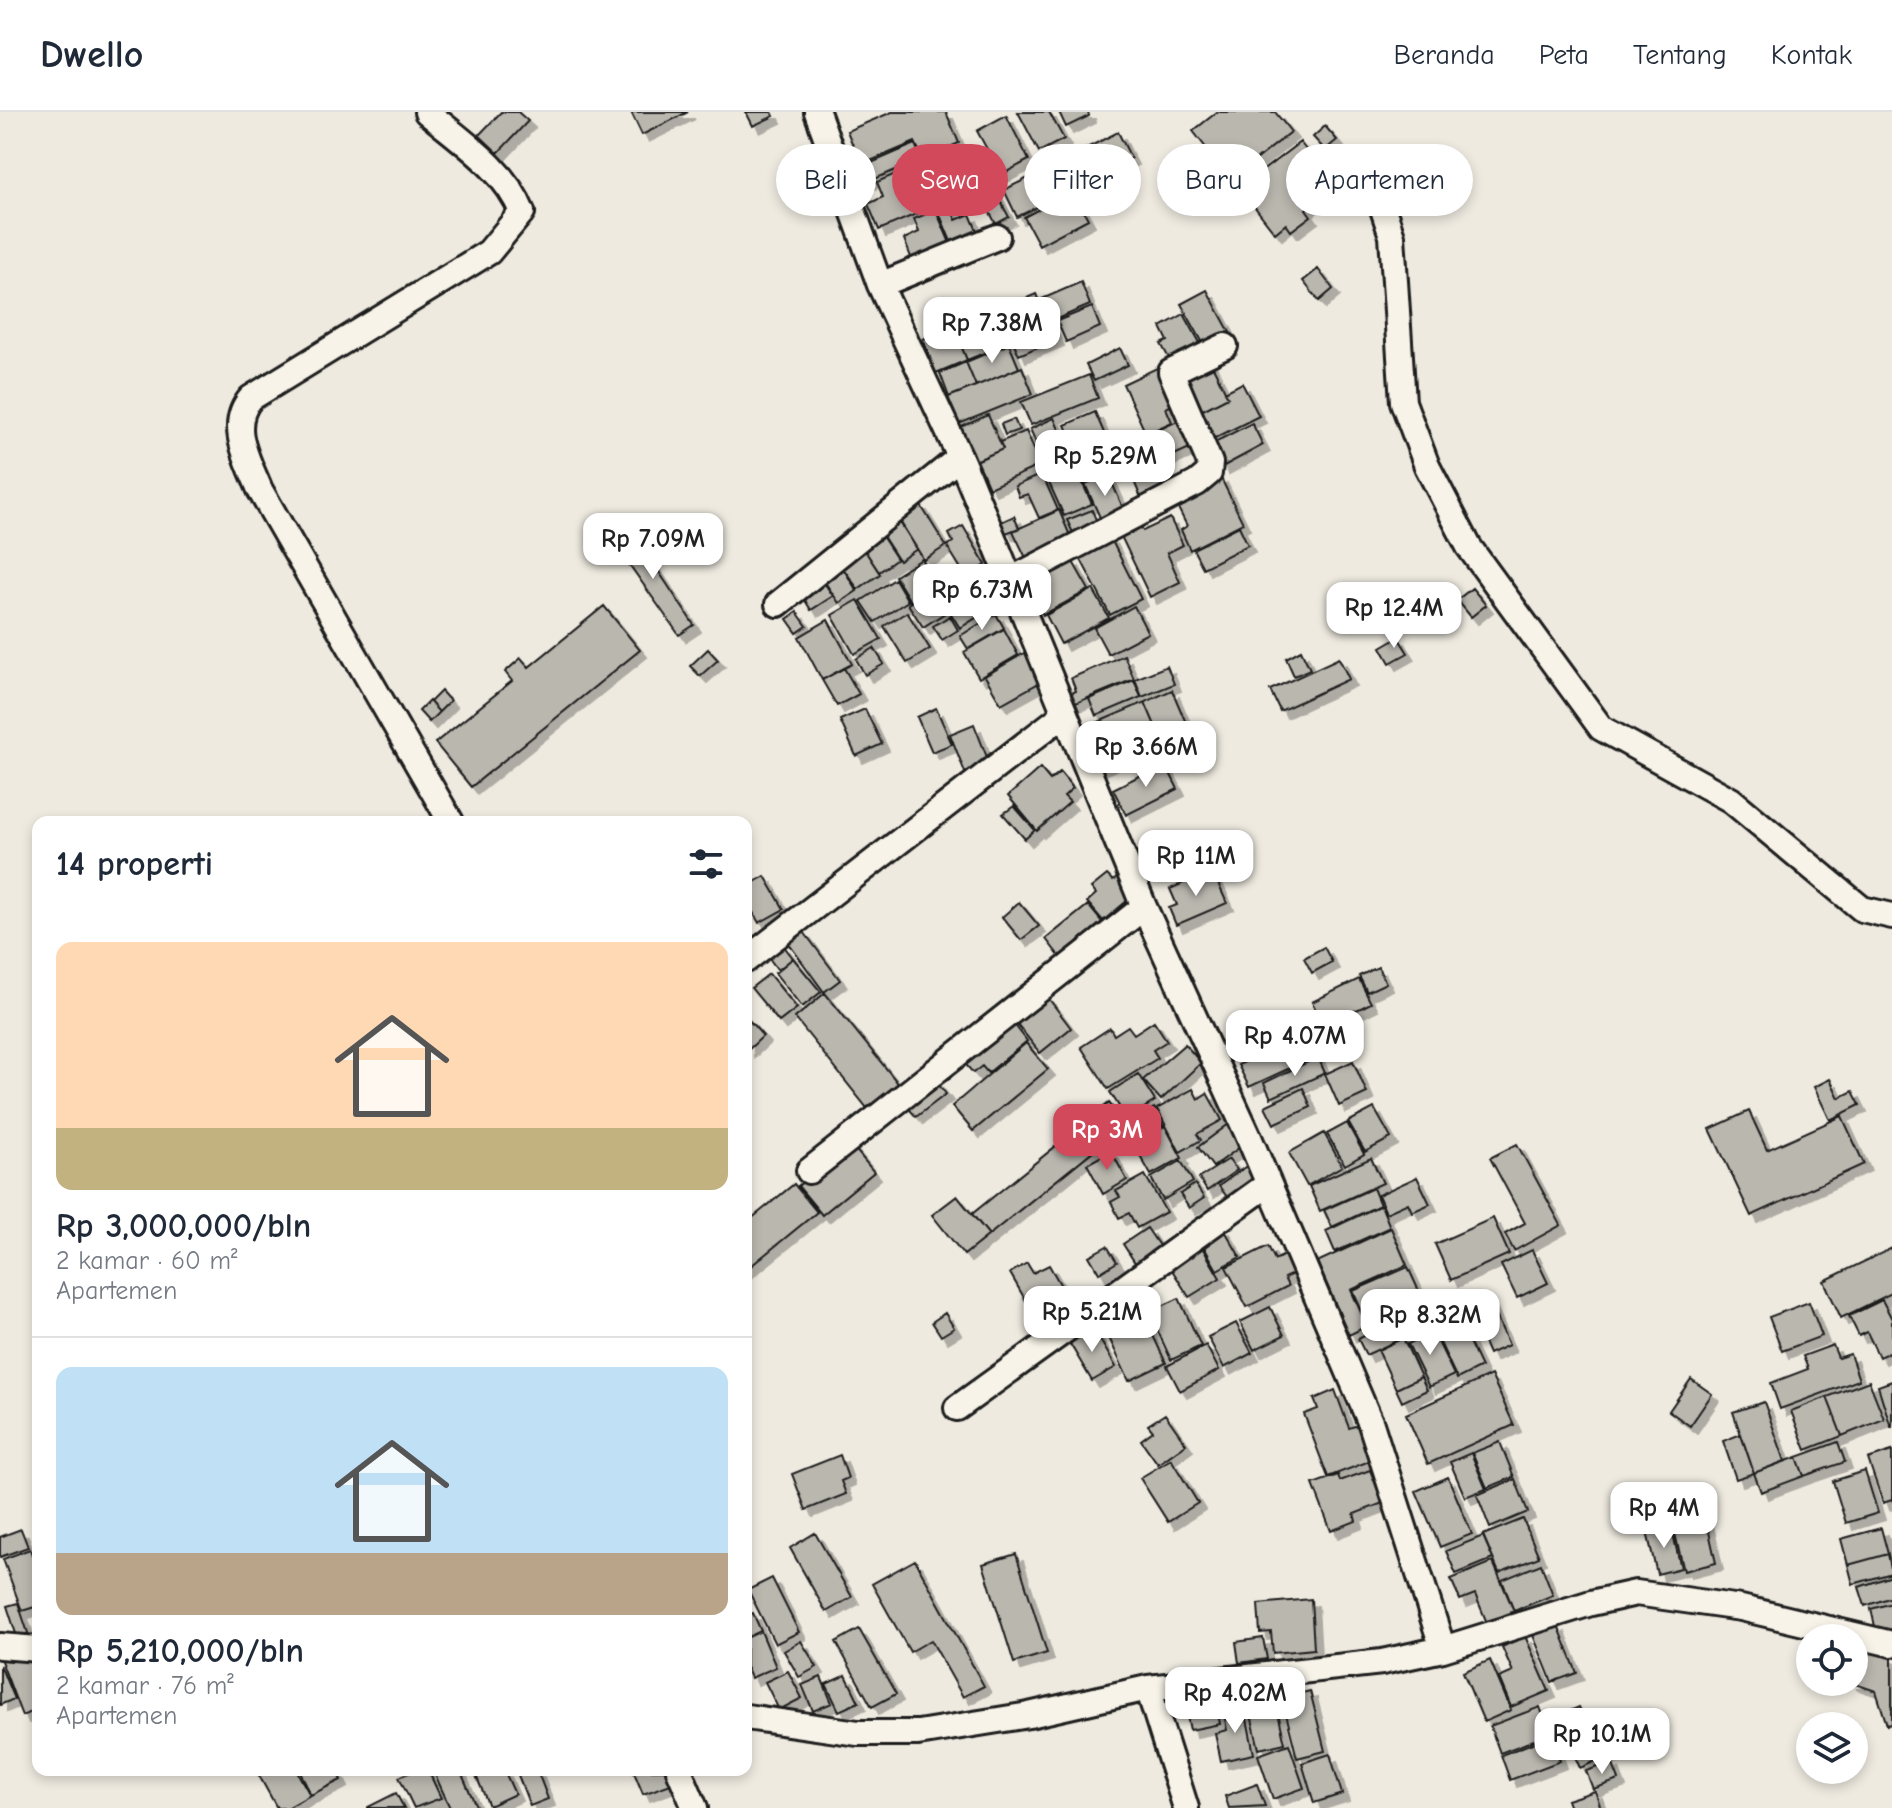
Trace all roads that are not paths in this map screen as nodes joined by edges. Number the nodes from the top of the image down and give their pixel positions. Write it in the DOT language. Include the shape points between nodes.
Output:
graph roads {
  1 [pos="427,112"];
  2 [pos="817,112"];
  3 [pos="1385,216"];
  4 [pos="997,237"];
  5 [pos="880,285"];
  6 [pos="1225,346"];
  7 [pos="960,457"];
  8 [pos="1010,580"];
  9 [pos="778,604"];
  10 [pos="1063,715"];
  11 [pos="448,816"];
  12 [pos="1144,907"];
  13 [pos="1892,916"];
  14 [pos="752,955"];
  15 [pos="809,1171"];
  16 [pos="1267,1185"];
  17 [pos="957,1408"];
  18 [pos="1892,1644"];
  19 [pos="0,1646"];
  20 [pos="32,1649"];
  21 [pos="1443,1649"];
  22 [pos="1148,1688"];
  23 [pos="752,1718"];
  24 [pos="682,1776"];
  25 [pos="695,1808"];
  26 [pos="1186,1808"];
  1 -- 11 [label="street" via="494,169 522,212 489,252 251,398 241,410 239,436 260,490"];
  2 -- 5 [label="street"];
  3 -- 13 [label="street" via="1392,236 1403,402 1427,466 1478,560 1601,728 1731,800 1862,909"];
  4 -- 5 [label="street"];
  5 -- 7 [label="street"];
  6 -- 8 [label="street" via="1171,372 1210,463 1209,473"];
  7 -- 8 [label="street"];
  7 -- 9 [label="street"];
  8 -- 10 [label="street"];
  10 -- 12 [label="street"];
  10 -- 14 [label="street"];
  12 -- 15 [label="street"];
  12 -- 16 [label="street"];
  16 -- 17 [label="street"];
  16 -- 21 [label="street" via="1371,1424"];
  18 -- 21 [label="street" via="1741,1608 1636,1593"];
  19 -- 20 [label="street"];
  21 -- 22 [label="street" via="1382,1662"];
  22 -- 23 [label="street" via="918,1733 858,1733"];
  22 -- 26 [label="street"];
  24 -- 25 [label="street"];
}
